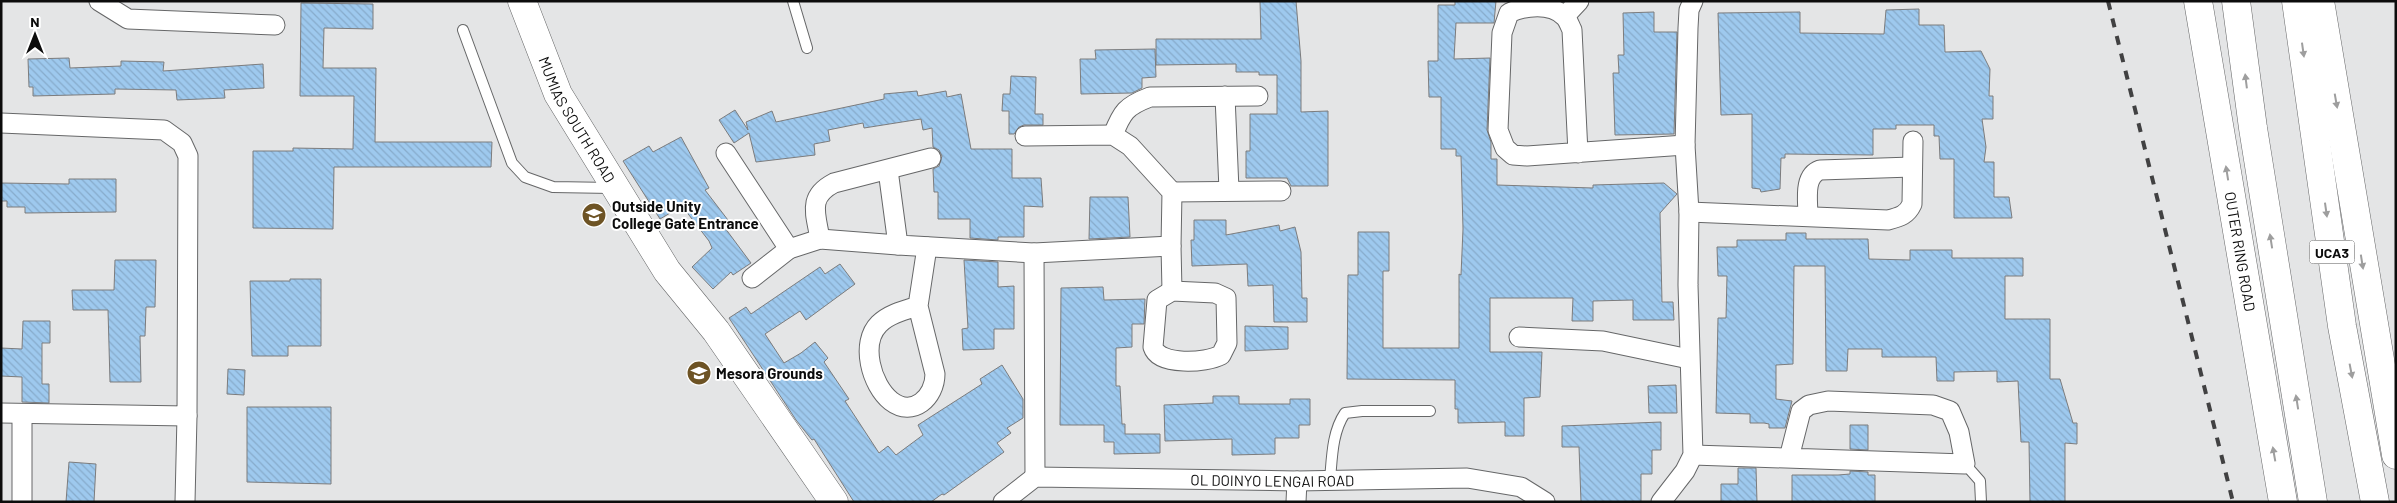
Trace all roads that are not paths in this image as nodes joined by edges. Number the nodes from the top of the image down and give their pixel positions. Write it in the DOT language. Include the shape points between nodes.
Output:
graph roads {
  1 [pos="99,1"];
  2 [pos="522,1"];
  3 [pos="793,1"];
  4 [pos="1579,1"];
  5 [pos="1693,1"];
  6 [pos="2198,1"];
  7 [pos="2236,1"];
  8 [pos="2296,1"];
  9 [pos="2320,1"];
  10 [pos="1564,16"];
  11 [pos="276,25"];
  12 [pos="463,30"];
  13 [pos="807,48"];
  14 [pos="1225,96"];
  15 [pos="1258,96"];
  16 [pos="1,123"];
  17 [pos="1113,135"];
  18 [pos="1025,136"];
  19 [pos="1912,141"];
  20 [pos="1685,145"];
  21 [pos="726,153"];
  22 [pos="1578,153"];
  23 [pos="931,158"];
  24 [pos="1912,167"];
  25 [pos="888,170"];
  26 [pos="616,188"];
  27 [pos="1229,190"];
  28 [pos="1281,191"];
  29 [pos="1172,192"];
  30 [pos="1689,212"];
  31 [pos="1808,216"];
  32 [pos="820,239"];
  33 [pos="898,245"];
  34 [pos="927,246"];
  35 [pos="1171,246"];
  36 [pos="789,249"];
  37 [pos="1034,252"];
  38 [pos="752,278"];
  39 [pos="1172,291"];
  40 [pos="918,306"];
  41 [pos="1519,336"];
  42 [pos="1689,359"];
  43 [pos="1430,412"];
  44 [pos="1,413"];
  45 [pos="22,414"];
  46 [pos="187,416"];
  47 [pos="1693,455"];
  48 [pos="2396,455"];
  49 [pos="1789,458"];
  50 [pos="1965,464"];
  51 [pos="1035,477"];
  52 [pos="1330,480"];
  53 [pos="1297,481"];
  54 [pos="22,502"];
  55 [pos="185,502"];
  56 [pos="834,502"];
  57 [pos="1003,502"];
  58 [pos="1296,502"];
  59 [pos="1545,502"];
  60 [pos="1661,502"];
  61 [pos="1981,502"];
  62 [pos="2283,502"];
  63 [pos="2313,502"];
  64 [pos="2375,502"];
  1 -- 11 [label="street" via="128,19"];
  2 -- 26 [label="main road, MUMIAS SOUTH ROAD" via="558,94"];
  3 -- 13 [label="lane"];
  4 -- 10 [label="street"];
  5 -- 20 [label="street" via="1688,28"];
  62 -- 6 [label="main road, OUTER RING ROAD, one-way"];
  63 -- 7 [label="main road, one-way"];
  8 -- 64 [label="main road, UCA3, one-way" via="2342,326"];
  9 -- 48 [label="main road, UCA3, one-way"];
  10 -- 22 [label="street" via="1572,30"];
  10 -- 22 [label="street" via="1548,8 1523,7 1509,13 1502,33 1498,130 1505,148 1513,155"];
  12 -- 26 [label="lane" via="512,163 525,177 553,187"];
  14 -- 15 [label="street"];
  14 -- 17 [label="street" via="1150,97 1133,103 1121,114"];
  14 -- 27 [label="street"];
  16 -- 46 [label="street" via="150,128 164,130 182,143 188,156"];
  17 -- 18 [label="street"];
  17 -- 29 [label="street" via="1130,146"];
  19 -- 24 [label="street"];
  20 -- 22 [label="street"];
  20 -- 30 [label="street"];
  21 -- 36 [label="street"];
  23 -- 25 [label="street"];
  24 -- 31 [label="street" via="1814,172 1809,179"];
  24 -- 31 [label="street" via="1912,204 1908,213 1888,220"];
  25 -- 32 [label="street" via="834,182 822,189 815,208"];
  25 -- 33 [label="street"];
  26 -- 56 [label="main road, MUMIAS SOUTH ROAD" via="667,272 716,331"];
  27 -- 28 [label="street"];
  27 -- 29 [label="street"];
  29 -- 35 [label="street"];
  30 -- 31 [label="street"];
  30 -- 42 [label="street"];
  32 -- 33 [label="street"];
  32 -- 36 [label="street"];
  33 -- 34 [label="street"];
  34 -- 37 [label="street"];
  34 -- 40 [label="street"];
  35 -- 37 [label="street"];
  35 -- 39 [label="street"];
  36 -- 38 [label="street"];
  37 -- 51 [label="street"];
  39 -- 39 [label="street" via="1215,293 1226,298 1227,343 1221,356 1165,360 1155,353 1157,300"];
  40 -- 40 [label="street" via="935,385 922,402 901,406 890,400 872,370 868,353 870,341 879,324"];
  41 -- 42 [label="street" via="1603,341"];
  42 -- 47 [label="street"];
  43 -- 52 [label="lane" via="1345,413 1333,445"];
  44 -- 45 [label="street"];
  45 -- 46 [label="street"];
  45 -- 54 [label="street"];
  46 -- 55 [label="street"];
  47 -- 49 [label="street"];
  47 -- 60 [label="street"];
  49 -- 50 [label="street"];
  49 -- 50 [label="street" via="1801,411 1809,405 1828,401 1933,405 1950,411 1959,432"];
  50 -- 61 [label="lane" via="1980,482"];
  51 -- 53 [label="street, OL DOINYO LENGAI ROAD"];
  51 -- 57 [label="street"];
  52 -- 53 [label="street, OL DOINYO LENGAI ROAD"];
  52 -- 59 [label="street, OL DOINYO LENGAI ROAD" via="1467,478 1522,487"];
  53 -- 58 [label="street"];
}
